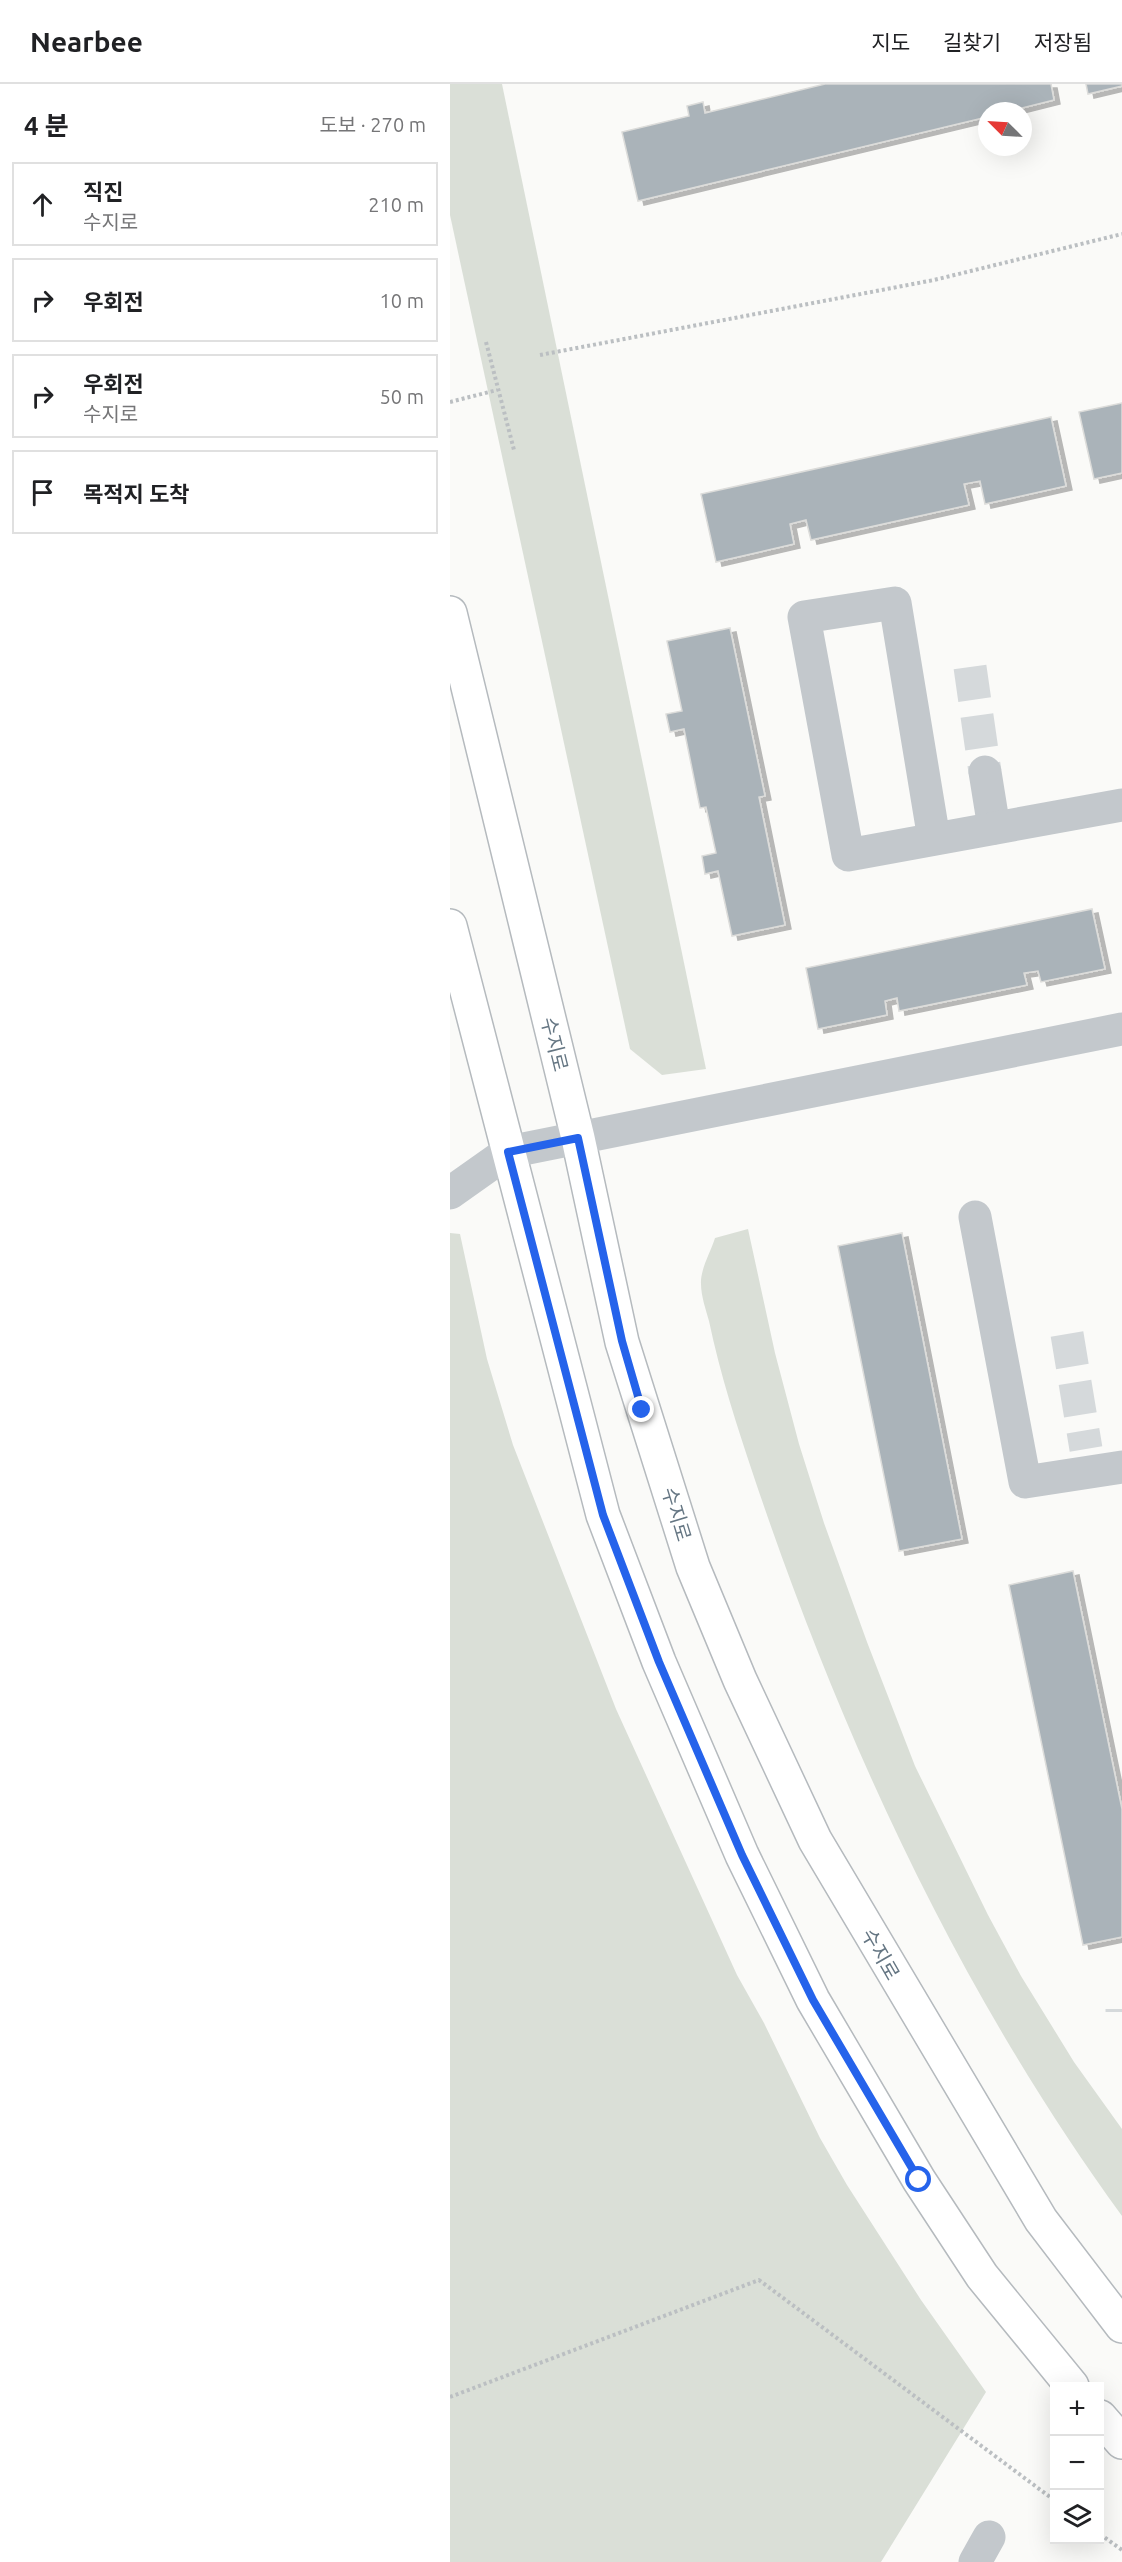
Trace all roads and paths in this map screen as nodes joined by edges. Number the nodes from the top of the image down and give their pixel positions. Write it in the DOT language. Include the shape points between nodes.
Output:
graph roads {
  1 [pos="1122,234"];
  2 [pos="486,342"];
  3 [pos="540,355"];
  4 [pos="497,390"];
  5 [pos="450,402"];
  6 [pos="514,450"];
  7 [pos="450,613"];
  8 [pos="985,772"];
  9 [pos="1122,805"];
  10 [pos="994,828"];
  11 [pos="934,839"];
  12 [pos="450,926"];
  13 [pos="1122,1029"];
  14 [pos="578,1138"];
  15 [pos="508,1152"];
  16 [pos="450,1193"];
  17 [pos="975,1217"];
  18 [pos="1100,1462"];
  19 [pos="1122,2326"];
  20 [pos="1069,2382"];
  21 [pos="450,2397"];
  22 [pos="1104,2422"];
  23 [pos="1122,2442"];
  24 [pos="1050,2497"];
  25 [pos="1104,2537"];
  26 [pos="1122,2550"];
  1 -- 3 [label="path" via="934,280"];
  2 -- 4 [label="path"];
  4 -- 5 [label="path"];
  4 -- 6 [label="path"];
  7 -- 14 [label="main road, 수지로"];
  8 -- 10 [label="street"];
  9 -- 10 [label="street"];
  10 -- 11 [label="street"];
  11 -- 11 [label="street" via="848,855 804,617 895,603"];
  12 -- 15 [label="main road"];
  13 -- 14 [label="street"];
  14 -- 15 [label="street"];
  14 -- 19 [label="main road, 수지로" via="622,1341 642,1410 693,1567 740,1680 815,1840 907,1997 1041,2220"];
  15 -- 16 [label="street"];
  15 -- 20 [label="main road" via="603,1515 659,1662 742,1855 813,2000 919,2180 982,2276"];
  17 -- 18 [label="street" via="1025,1482"];
  21 -- 24 [label="path" via="759,2280"];
  22 -- 23 [label="main road"];
  25 -- 26 [label="path"];
}
